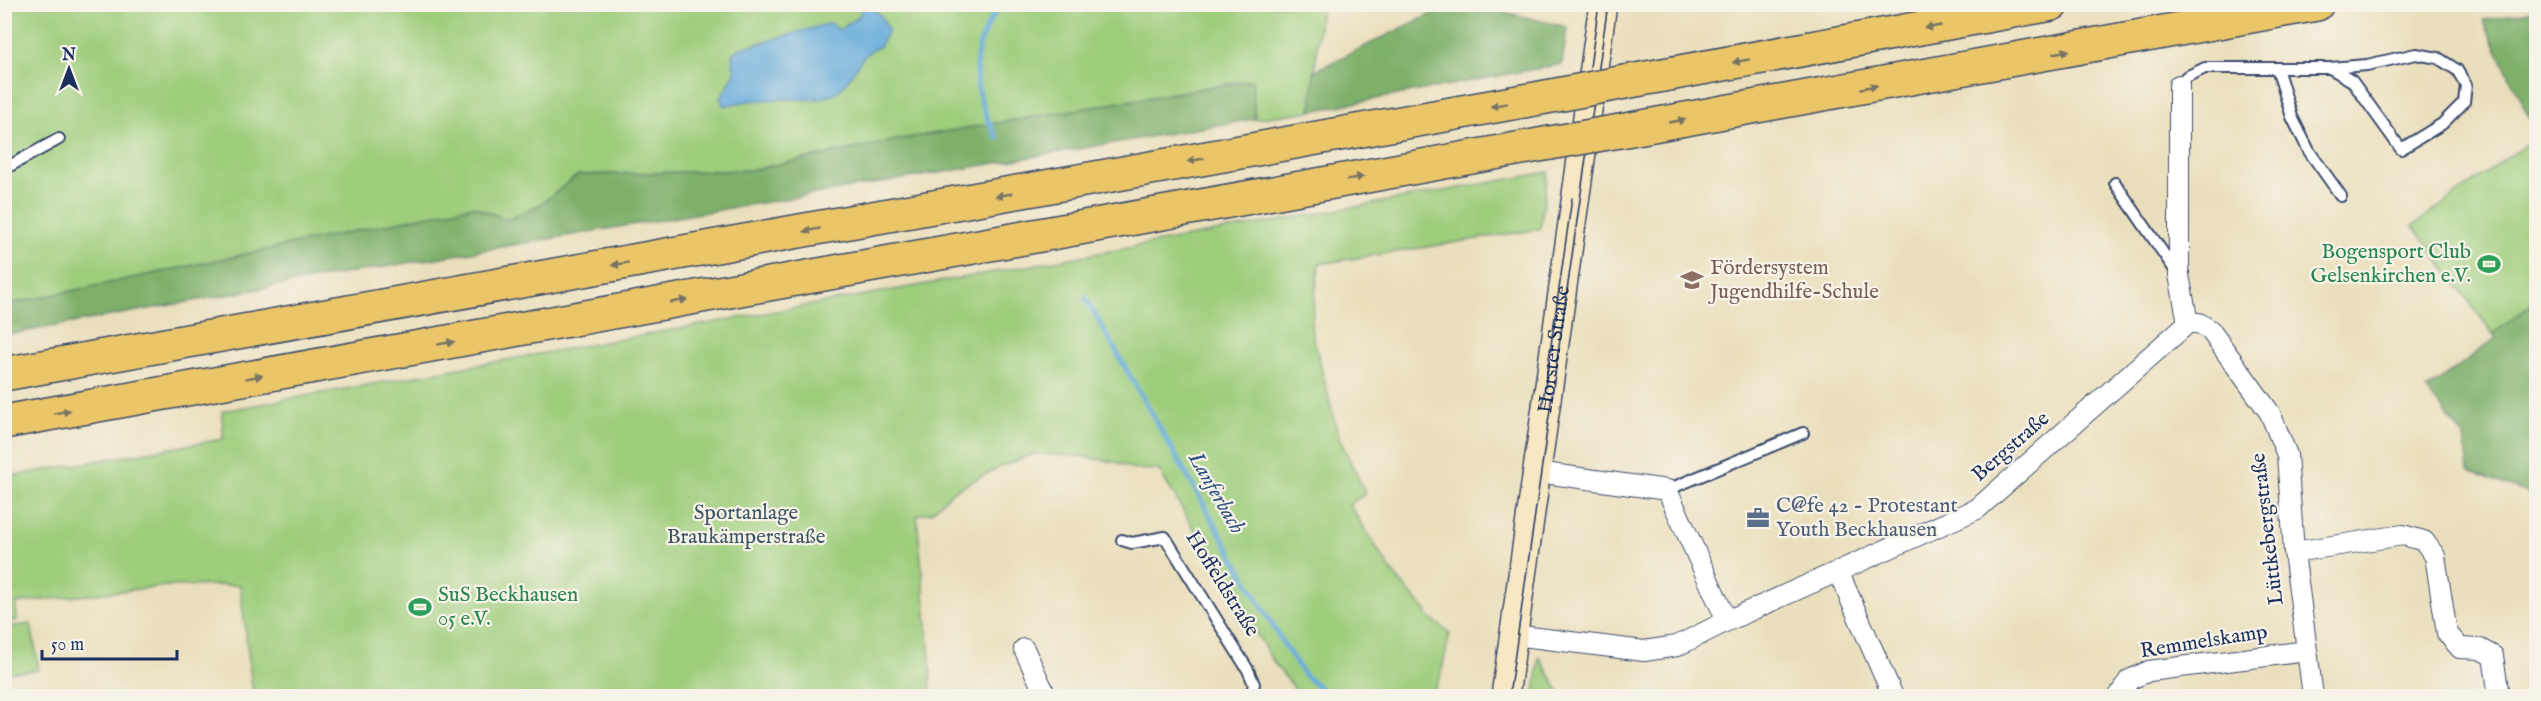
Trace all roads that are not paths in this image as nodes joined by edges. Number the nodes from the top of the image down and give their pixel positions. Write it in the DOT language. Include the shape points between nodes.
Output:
graph roads {
  1 [pos="1603,4"];
  2 [pos="2052,4"];
  3 [pos="2317,4"];
  4 [pos="2277,68"];
  5 [pos="2330,68"];
  6 [pos="2180,85"];
  7 [pos="59,139"];
  8 [pos="4,169"];
  9 [pos="2115,183"];
  10 [pos="2341,196"];
  11 [pos="2179,275"];
  12 [pos="2188,323"];
  13 [pos="4,374"];
  14 [pos="4,422"];
  15 [pos="1803,433"];
  16 [pos="1537,472"];
  17 [pos="1667,490"];
  18 [pos="1122,540"];
  19 [pos="2294,552"];
  20 [pos="1839,571"];
  21 [pos="1727,621"];
  22 [pos="1514,635"];
  23 [pos="1024,649"];
  24 [pos="2307,651"];
  25 [pos="1046,696"];
  26 [pos="1251,696"];
  27 [pos="1505,696"];
  28 [pos="1893,696"];
  29 [pos="2119,696"];
  30 [pos="2313,696"];
  31 [pos="2499,696"];
  1 -- 16 [label="main road, Horster Straße"];
  2 -- 13 [label="highway, one-way, bridge"];
  14 -- 3 [label="highway, one-way, bridge"];
  4 -- 5 [label="lane"];
  4 -- 6 [label="lane" via="2205,68 2186,77"];
  4 -- 10 [label="lane" via="2292,117 2309,151"];
  5 -- 5 [label="lane" via="2416,54 2438,58 2457,70 2466,85 2464,102 2442,124 2401,149 2352,81"];
  6 -- 11 [label="street"];
  7 -- 8 [label="lane"];
  9 -- 11 [label="lane"];
  11 -- 12 [label="street"];
  12 -- 19 [label="street, Lüttkebergstraße" via="2199,323 2210,330 2270,413 2287,455"];
  12 -- 20 [label="street, Bergstraße" via="1977,509"];
  15 -- 17 [label="lane"];
  16 -- 17 [label="street"];
  16 -- 22 [label="main road, Horster Straße"];
  17 -- 21 [label="street"];
  18 -- 26 [label="lane, Hoffeldstraße" via="1132,543 1164,537 1248,670 1254,684"];
  19 -- 24 [label="street, Lüttkebergstraße"];
  19 -- 31 [label="street" via="2403,535 2424,541 2435,556 2447,633 2460,648 2480,649 2493,656"];
  20 -- 21 [label="street, Bergstraße"];
  20 -- 28 [label="street"];
  21 -- 22 [label="street, Bergstraße" via="1661,650"];
  22 -- 27 [label="main road, Horster Straße"];
  23 -- 25 [label="street"];
  24 -- 29 [label="street, Remmelskamp" via="2149,671 2129,680"];
  24 -- 30 [label="street, Lüttkebergstraße"];
}
